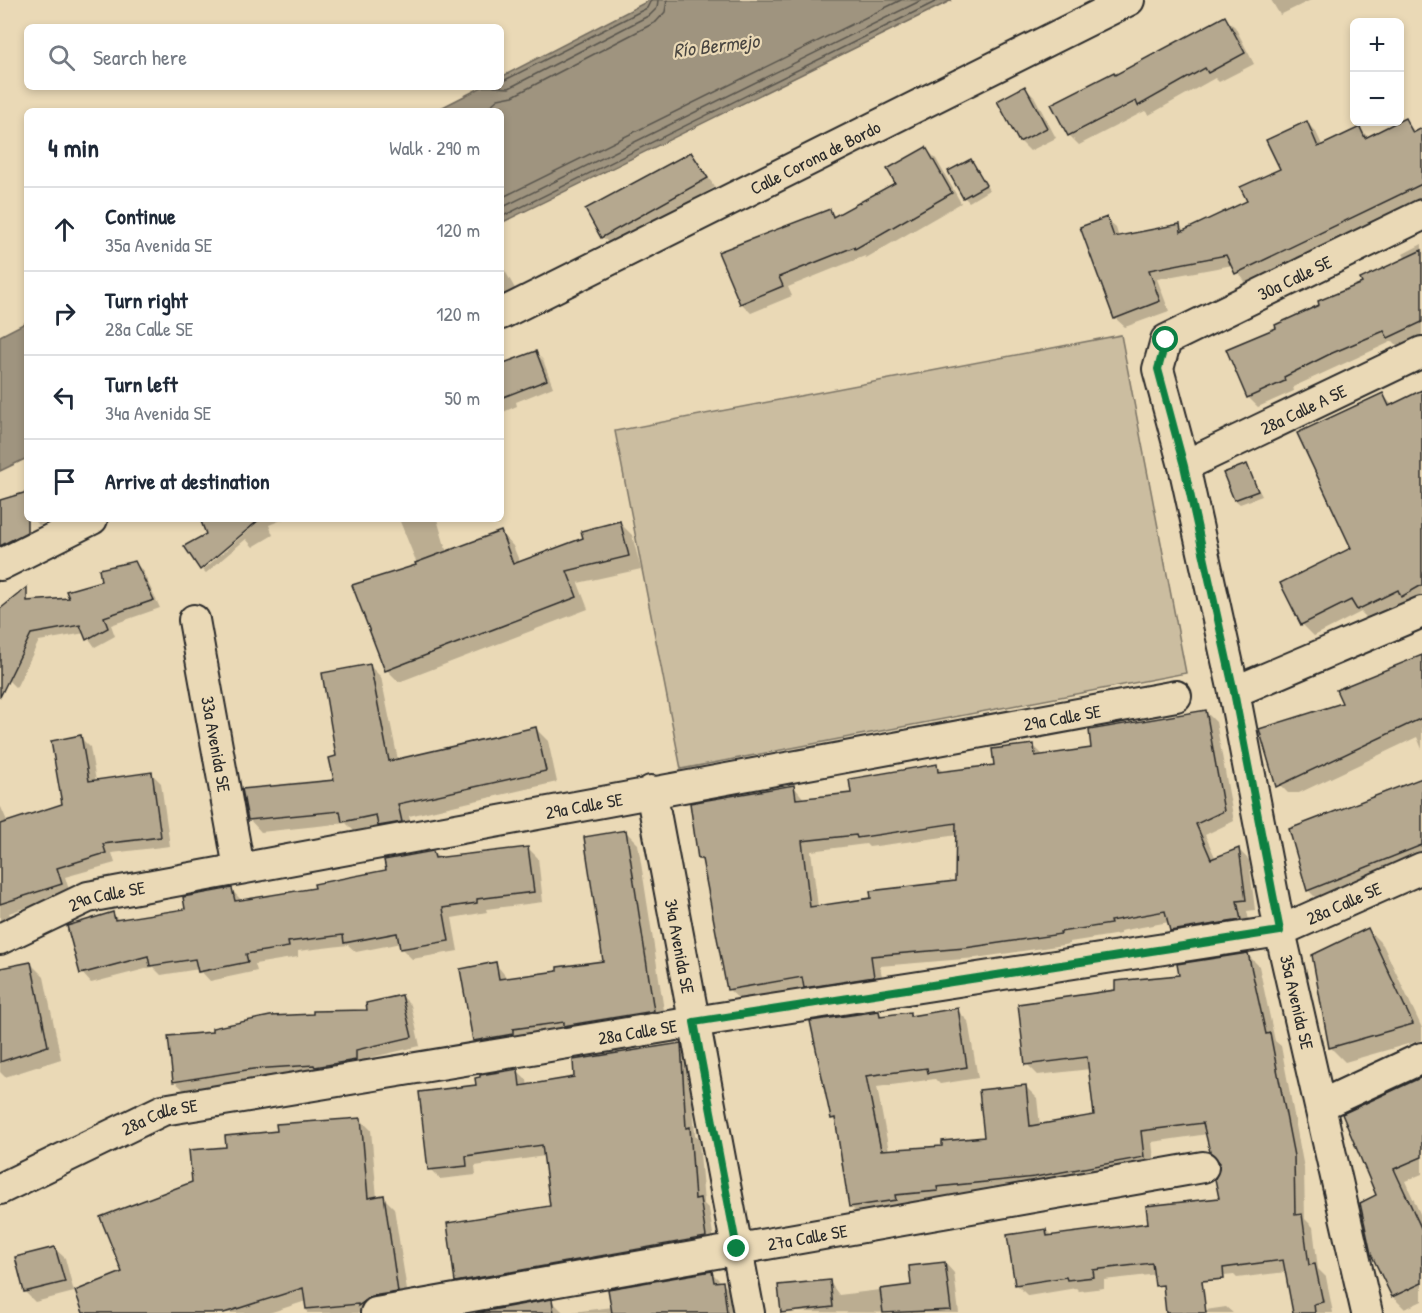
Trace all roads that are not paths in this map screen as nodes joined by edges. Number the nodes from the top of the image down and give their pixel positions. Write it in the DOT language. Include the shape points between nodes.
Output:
graph roads {
  1 [pos="1129,0"];
  2 [pos="1422,215"];
  3 [pos="504,312"];
  4 [pos="1166,340"];
  5 [pos="1422,352"];
  6 [pos="1184,466"];
  7 [pos="86,522"];
  8 [pos="0,565"];
  9 [pos="1422,612"];
  10 [pos="194,620"];
  11 [pos="1234,692"];
  12 [pos="1176,696"];
  13 [pos="651,791"];
  14 [pos="239,868"];
  15 [pos="1422,868"];
  16 [pos="1280,931"];
  17 [pos="0,939"];
  18 [pos="694,1022"];
  19 [pos="1422,1058"];
  20 [pos="1321,1105"];
  21 [pos="1203,1167"];
  22 [pos="0,1189"];
  23 [pos="737,1249"];
  24 [pos="376,1313"];
  25 [pos="749,1313"];
  26 [pos="1367,1313"];
  1 -- 3 [label="street, Calle Corona de Bordo"];
  2 -- 4 [label="street, 30a Calle SE"];
  4 -- 6 [label="street, 35a Avenida SE" via="1158,369"];
  5 -- 6 [label="street, 28a Calle A SE"];
  6 -- 11 [label="street, 35a Avenida SE"];
  7 -- 8 [label="street"];
  9 -- 11 [label="street"];
  10 -- 14 [label="street, 33a Avenida SE"];
  11 -- 16 [label="street, 35a Avenida SE"];
  12 -- 13 [label="street, 29a Calle SE"];
  13 -- 14 [label="street, 29a Calle SE"];
  13 -- 18 [label="street, 34a Avenida SE"];
  14 -- 17 [label="street, 29a Calle SE" via="88,897"];
  15 -- 16 [label="street, 28a Calle SE"];
  16 -- 18 [label="street, 28a Calle SE"];
  16 -- 20 [label="street, 35a Avenida SE"];
  18 -- 22 [label="street, 28a Calle SE" via="163,1110"];
  18 -- 23 [label="street, 34a Avenida SE"];
  19 -- 20 [label="street"];
  20 -- 26 [label="street, 35a Avenida SE"];
  21 -- 23 [label="street, 27a Calle SE"];
  23 -- 24 [label="street, 27a Calle SE"];
  23 -- 25 [label="street, 34a Avenida SE"];
}
